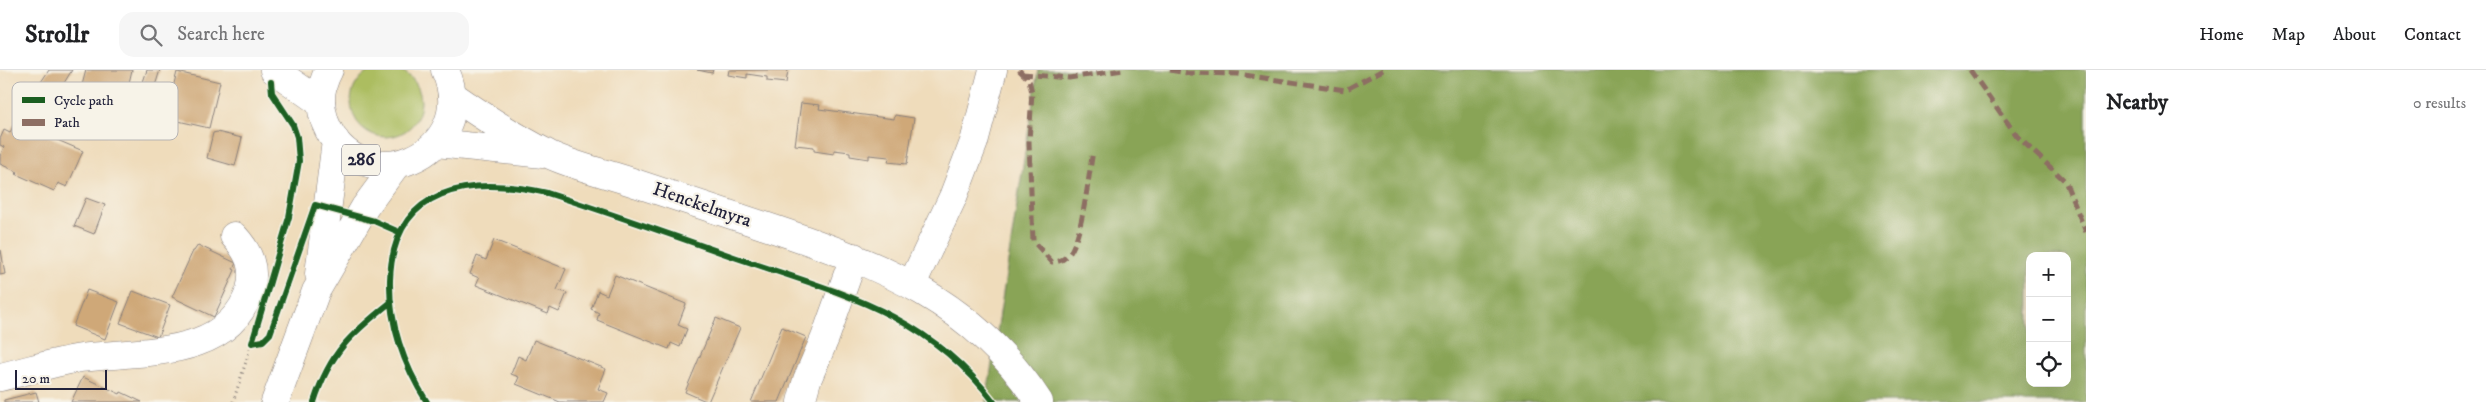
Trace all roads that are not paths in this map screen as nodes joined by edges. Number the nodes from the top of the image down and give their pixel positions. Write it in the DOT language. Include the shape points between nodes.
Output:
graph roads {
  1 [pos="274,70"];
  2 [pos="329,70"];
  3 [pos="993,70"];
  4 [pos="448,82"];
  5 [pos="321,103"];
  6 [pos="336,141"];
  7 [pos="436,143"];
  8 [pos="550,154"];
  9 [pos="396,165"];
  10 [pos="234,236"];
  11 [pos="854,257"];
  12 [pos="912,284"];
  13 [pos="316,291"];
  14 [pos="0,377"];
  15 [pos="275,402"];
  16 [pos="801,402"];
  17 [pos="1039,402"];
  1 -- 5 [label="street"];
  2 -- 5 [label="street, 286"];
  3 -- 12 [label="street" via="974,142 953,197"];
  4 -- 7 [label="street, 286" via="449,121"];
  4 -- 8 [label="street, Henckelmyra" via="470,108"];
  5 -- 6 [label="street, 286" via="328,130"];
  6 -- 9 [label="street, 286" via="357,158 376,164"];
  6 -- 13 [label="street, 286"];
  7 -- 8 [label="street, Henckelmyra"];
  7 -- 9 [label="street, 286" via="418,158"];
  8 -- 11 [label="street, Henckelmyra"];
  9 -- 13 [label="street, 286" via="365,207"];
  10 -- 14 [label="street" via="245,248 252,265 253,280 243,304 230,323 214,336 177,348 79,358"];
  11 -- 12 [label="street, Henckelmyra"];
  11 -- 16 [label="street"];
  12 -- 17 [label="street, Henckelmyra" via="974,326 1012,366"];
  13 -- 15 [label="street, 286"];
}
